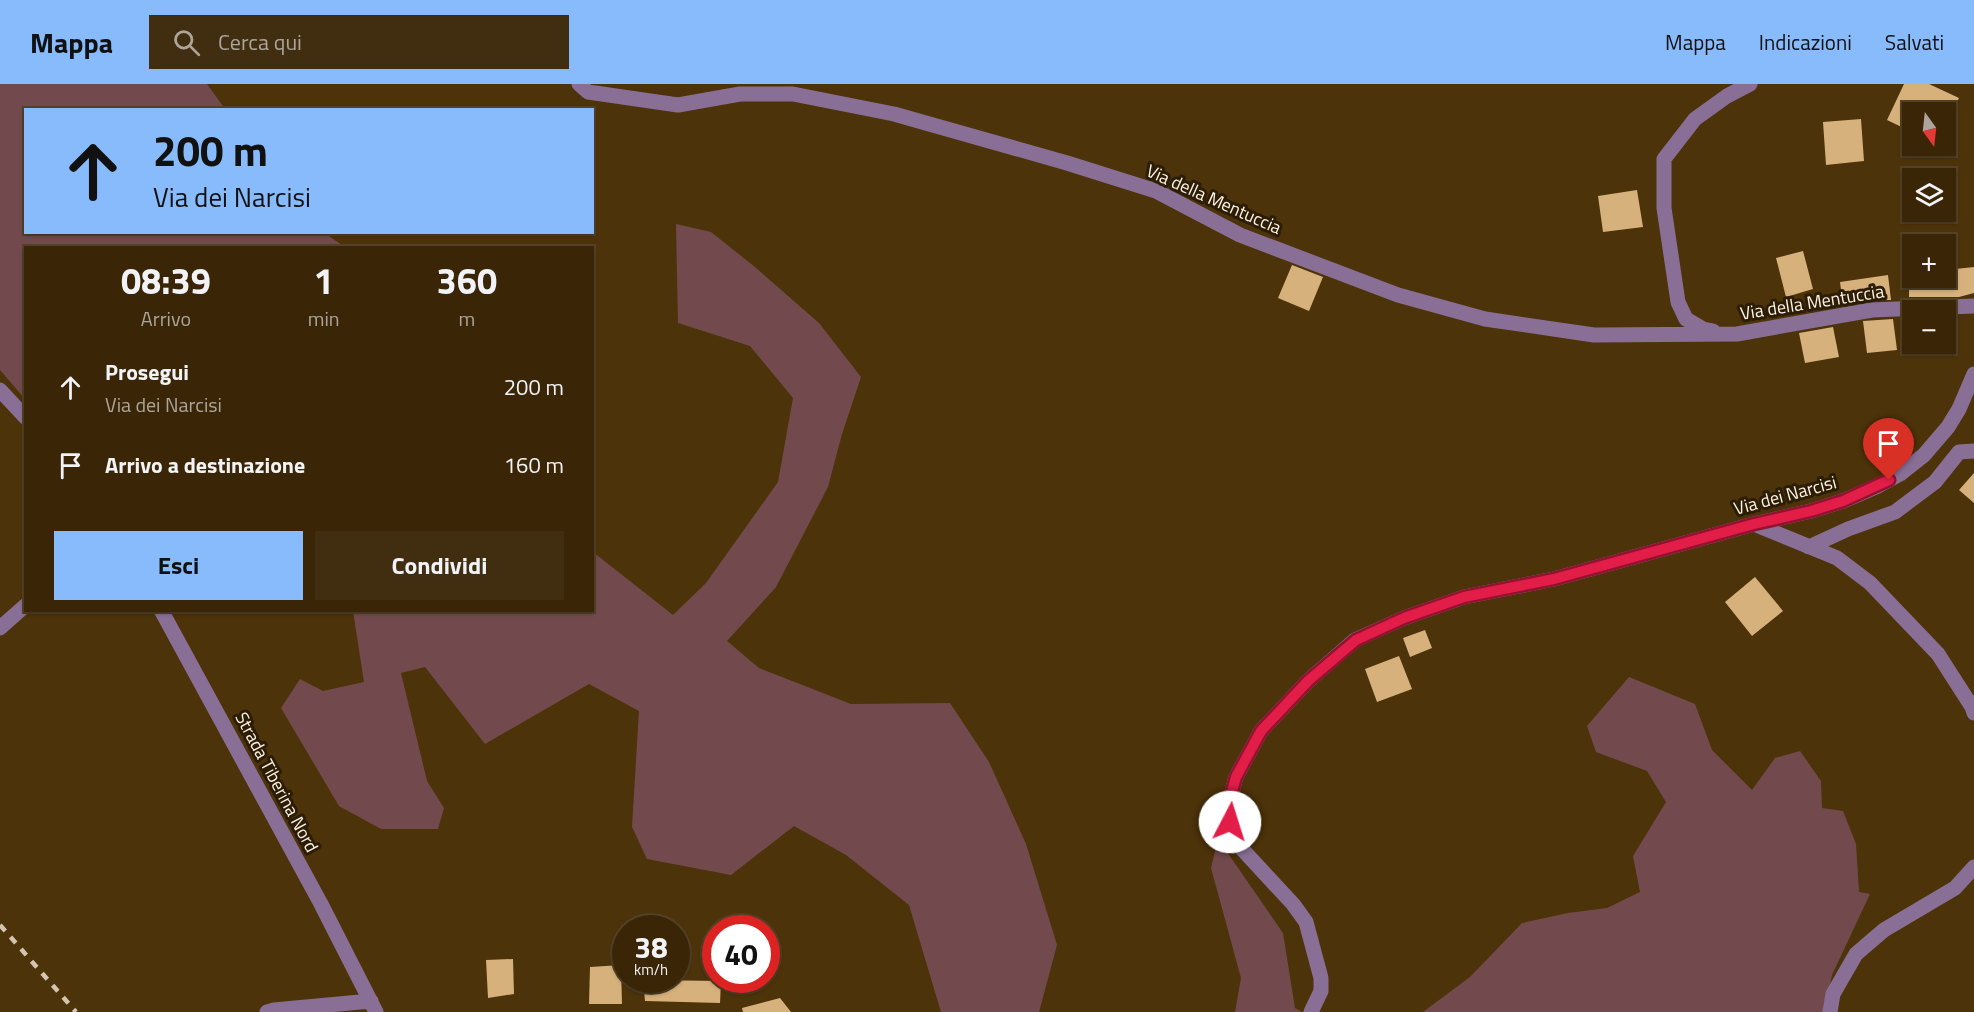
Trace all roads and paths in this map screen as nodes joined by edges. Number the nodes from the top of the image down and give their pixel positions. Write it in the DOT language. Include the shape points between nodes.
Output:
graph roads {
  1 [pos="579,84"];
  2 [pos="1750,84"];
  3 [pos="1974,306"];
  4 [pos="1728,334"];
  5 [pos="1974,374"];
  6 [pos="0,390"];
  7 [pos="24,415"];
  8 [pos="1974,451"];
  9 [pos="1754,524"];
  10 [pos="1809,547"];
  11 [pos="24,607"];
  12 [pos="162,612"];
  13 [pos="0,628"];
  14 [pos="1974,714"];
  15 [pos="1974,867"];
  16 [pos="374,1006"];
  17 [pos="267,1012"];
  18 [pos="1311,1012"];
  19 [pos="1830,1012"];
  1 -- 4 [label="street, Via della Mentuccia" via="588,92 678,105 740,94 793,94 894,114 1156,190 1240,235 1398,295 1485,319 1594,335"];
  2 -- 4 [label="street, Via della Mentuccia" via="1695,119 1664,159 1664,207 1678,302 1686,319 1703,329"];
  3 -- 4 [label="street, Via della Mentuccia" via="1872,310"];
  5 -- 9 [label="street, Via dei Narcisi" via="1948,427 1924,456 1900,474 1843,501"];
  6 -- 7 [label="street"];
  8 -- 10 [label="street" via="1959,453 1935,482 1895,512"];
  9 -- 10 [label="street"];
  9 -- 18 [label="street, Via dei Narcisi" via="1554,579 1464,597 1404,618 1356,640 1308,681 1261,731 1236,777 1230,799 1230,822 1242,849 1306,922 1321,978 1321,991"];
  10 -- 14 [label="street" via="1837,558 1870,583 1938,654"];
  11 -- 13 [label="street"];
  12 -- 16 [label="street, Strada Tiberina Nord"];
  15 -- 19 [label="street" via="1955,888 1884,930 1856,954 1833,994"];
  16 -- 17 [label="street"];
}
